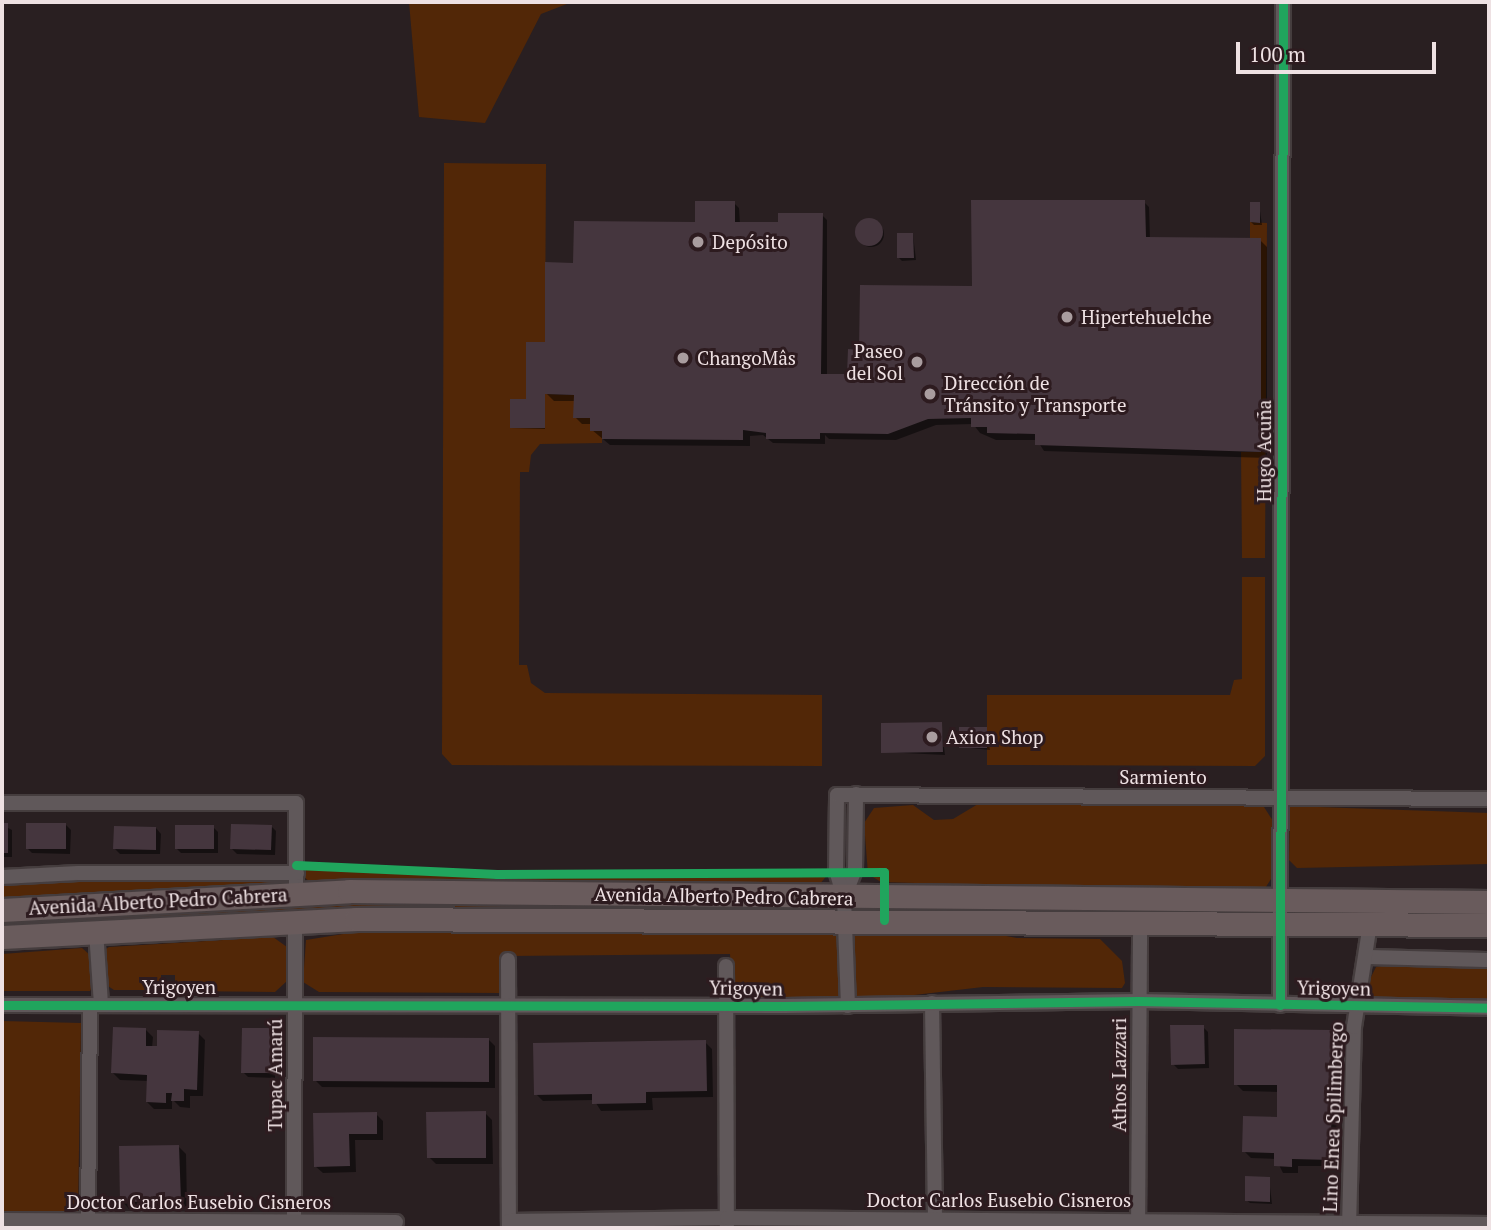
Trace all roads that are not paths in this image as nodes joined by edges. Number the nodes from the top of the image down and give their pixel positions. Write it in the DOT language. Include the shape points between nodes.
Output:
graph roads {
  1 [pos="1283,2"];
  2 [pos="856,794"];
  3 [pos="1281,797"];
  4 [pos="1489,799"];
  5 [pos="2,803"];
  6 [pos="2,877"];
  7 [pos="296,883"];
  8 [pos="1280,900"];
  9 [pos="1489,902"];
  10 [pos="844,909"];
  11 [pos="2,910"];
  12 [pos="295,921"];
  13 [pos="1140,922"];
  14 [pos="1280,923"];
  15 [pos="1370,924"];
  16 [pos="1489,925"];
  17 [pos="96,931"];
  18 [pos="2,937"];
  19 [pos="1366,957"];
  20 [pos="508,960"];
  21 [pos="1489,960"];
  22 [pos="726,966"];
  23 [pos="1138,1001"];
  24 [pos="932,1003"];
  25 [pos="295,1004"];
  26 [pos="729,1004"];
  27 [pos="2,1005"];
  28 [pos="96,1005"];
  29 [pos="508,1005"];
  30 [pos="1280,1005"];
  31 [pos="848,1006"];
  32 [pos="1357,1006"];
  33 [pos="1489,1007"];
  34 [pos="2,1220"];
  35 [pos="396,1222"];
  36 [pos="727,1223"];
  37 [pos="88,1224"];
  38 [pos="935,1224"];
  39 [pos="1138,1224"];
  40 [pos="1489,1224"];
  41 [pos="294,1225"];
  42 [pos="509,1225"];
  43 [pos="1349,1227"];
  1 -- 3 [label="street, Hugo Acuña"];
  2 -- 3 [label="street, Sarmiento"];
  2 -- 10 [label="street" via="855,870"];
  2 -- 10 [label="street, Sarmiento" via="837,795 836,870"];
  3 -- 4 [label="street, Sarmiento"];
  3 -- 8 [label="street, Hugo Acuña"];
  5 -- 7 [label="street" via="296,803"];
  6 -- 7 [label="street" via="78,873"];
  7 -- 10 [label="main road, Avenida Alberto Pedro Cabrera"];
  7 -- 11 [label="main road, Avenida Alberto Pedro Cabrera"];
  8 -- 9 [label="main road, Avenida Alberto Pedro Cabrera"];
  8 -- 10 [label="main road, Avenida Alberto Pedro Cabrera"];
  8 -- 14 [label="street"];
  10 -- 12 [label="main road, Avenida Alberto Pedro Cabrera"];
  10 -- 13 [label="main road, Avenida Alberto Pedro Cabrera"];
  10 -- 31 [label="street"];
  12 -- 17 [label="main road, Avenida Alberto Pedro Cabrera"];
  12 -- 25 [label="street, Tupac Amarú"];
  13 -- 14 [label="main road, Avenida Alberto Pedro Cabrera"];
  13 -- 23 [label="street, Athos Lazzari"];
  14 -- 15 [label="main road, Avenida Alberto Pedro Cabrera"];
  14 -- 30 [label="street"];
  15 -- 16 [label="main road, Avenida Alberto Pedro Cabrera"];
  15 -- 19 [label="street, Lino Enea Spilimbergo"];
  17 -- 18 [label="main road, Avenida Alberto Pedro Cabrera"];
  17 -- 28 [label="street"];
  19 -- 21 [label="street"];
  19 -- 32 [label="street, Lino Enea Spilimbergo"];
  20 -- 29 [label="street"];
  22 -- 26 [label="street"];
  23 -- 24 [label="street, Yrigoyen"];
  23 -- 30 [label="street, Yrigoyen"];
  23 -- 39 [label="street, Athos Lazzari"];
  24 -- 31 [label="street, Yrigoyen"];
  24 -- 38 [label="street"];
  25 -- 28 [label="street, Yrigoyen"];
  25 -- 29 [label="street, Yrigoyen"];
  25 -- 41 [label="street, Tupac Amarú"];
  26 -- 29 [label="street, Yrigoyen"];
  26 -- 31 [label="street, Yrigoyen"];
  26 -- 36 [label="street"];
  27 -- 28 [label="street, Yrigoyen"];
  28 -- 37 [label="street"];
  29 -- 42 [label="street"];
  30 -- 32 [label="street, Yrigoyen"];
  32 -- 33 [label="street, Yrigoyen"];
  32 -- 43 [label="street, Lino Enea Spilimbergo"];
  34 -- 37 [label="street, Doctor Carlos Eusebio Cisneros"];
  35 -- 41 [label="street, Doctor Carlos Eusebio Cisneros"];
  36 -- 38 [label="street, Doctor Carlos Eusebio Cisneros"];
  36 -- 42 [label="street, Doctor Carlos Eusebio Cisneros"];
  37 -- 41 [label="street, Doctor Carlos Eusebio Cisneros"];
  38 -- 39 [label="street, Doctor Carlos Eusebio Cisneros"];
  39 -- 43 [label="street, Doctor Carlos Eusebio Cisneros"];
  40 -- 43 [label="street, Doctor Carlos Eusebio Cisneros"];
}
